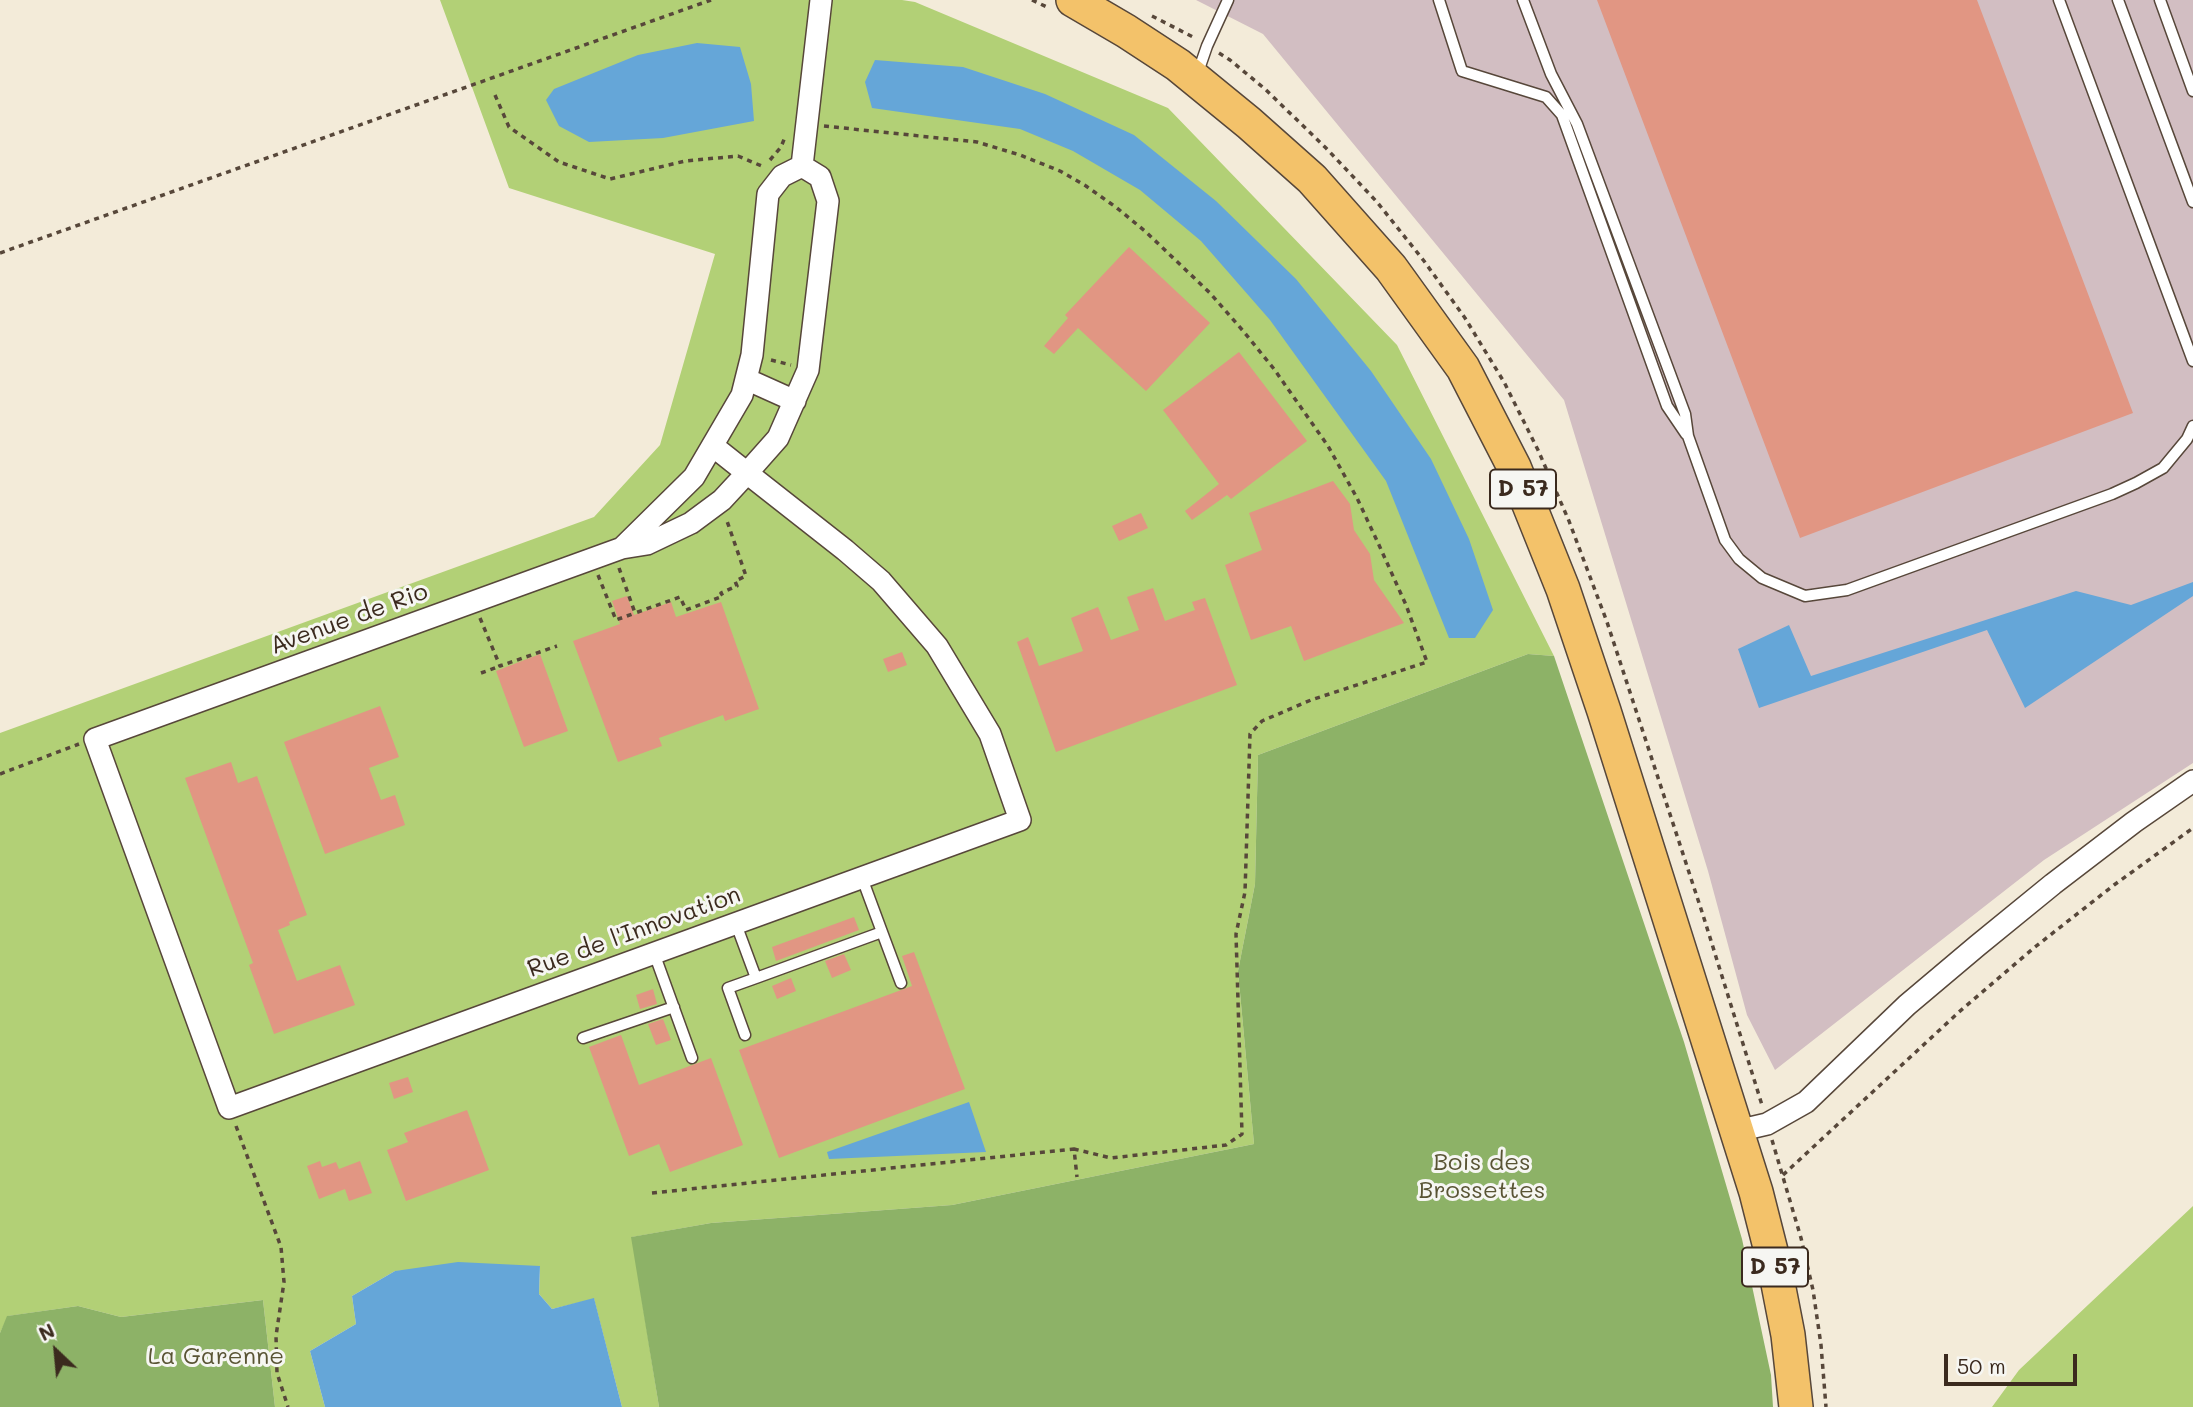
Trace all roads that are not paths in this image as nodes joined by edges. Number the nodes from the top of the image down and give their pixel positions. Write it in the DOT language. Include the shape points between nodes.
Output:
graph roads {
  1 [pos="821,0"];
  2 [pos="1228,0"];
  3 [pos="1439,0"];
  4 [pos="1523,0"];
  5 [pos="2059,0"];
  6 [pos="2118,0"];
  7 [pos="2160,0"];
  8 [pos="1063,5"];
  9 [pos="1196,79"];
  10 [pos="2193,91"];
  11 [pos="802,166"];
  12 [pos="2193,202"];
  13 [pos="2193,361"];
  14 [pos="746,379"];
  15 [pos="795,401"];
  16 [pos="2193,426"];
  17 [pos="1688,436"];
  18 [pos="713,446"];
  19 [pos="754,479"];
  20 [pos="620,557"];
  21 [pos="2193,781"];
  22 [pos="862,877"];
  23 [pos="736,923"];
  24 [pos="882,932"];
  25 [pos="654,953"];
  26 [pos="755,978"];
  27 [pos="901,983"];
  28 [pos="674,1007"];
  29 [pos="745,1035"];
  30 [pos="583,1038"];
  31 [pos="692,1058"];
  32 [pos="229,1108"];
  33 [pos="1737,1131"];
  34 [pos="1796,1407"];
  1 -- 11 [label="street"];
  2 -- 9 [label="lane"];
  3 -- 17 [label="lane" via="1462,71 1546,97 1562,116 1667,406"];
  4 -- 17 [label="lane" via="1551,74 1577,124 1685,414"];
  5 -- 13 [label="lane"];
  6 -- 12 [label="lane"];
  7 -- 10 [label="lane"];
  8 -- 9 [label="main road, D 57" via="1126,31"];
  9 -- 33 [label="main road, D 57" via="1312,179 1391,268 1462,368 1514,467 1571,614"];
  11 -- 14 [label="street, Avenue de Rio" via="782,176 768,194"];
  11 -- 15 [label="street, Avenue de Rio" via="820,177 828,201 808,370"];
  14 -- 15 [label="street"];
  14 -- 18 [label="street, Avenue de Rio"];
  15 -- 19 [label="street, Avenue de Rio"];
  16 -- 17 [label="lane" via="2163,468 2112,494 1847,590 1805,596 1762,578 1725,540"];
  18 -- 19 [label="street"];
  18 -- 20 [label="street, Avenue de Rio" via="694,477"];
  19 -- 20 [label="street, Avenue de Rio" via="691,523"];
  19 -- 22 [label="street, Rue de l'Innovation" via="881,581 937,646 990,734 1020,820"];
  20 -- 32 [label="street, Avenue de Rio" via="95,739"];
  21 -- 33 [label="street" via="1977,946 1907,1005 1806,1102 1767,1124"];
  22 -- 23 [label="street, Rue de l'Innovation"];
  22 -- 24 [label="lane"];
  23 -- 25 [label="street, Rue de l'Innovation"];
  23 -- 26 [label="lane"];
  24 -- 26 [label="lane"];
  24 -- 27 [label="lane"];
  25 -- 28 [label="lane"];
  25 -- 32 [label="street, Rue de l'Innovation"];
  26 -- 29 [label="lane" via="728,988"];
  28 -- 30 [label="lane"];
  28 -- 31 [label="lane"];
  33 -- 34 [label="main road, D 57" via="1774,1263"];
}
